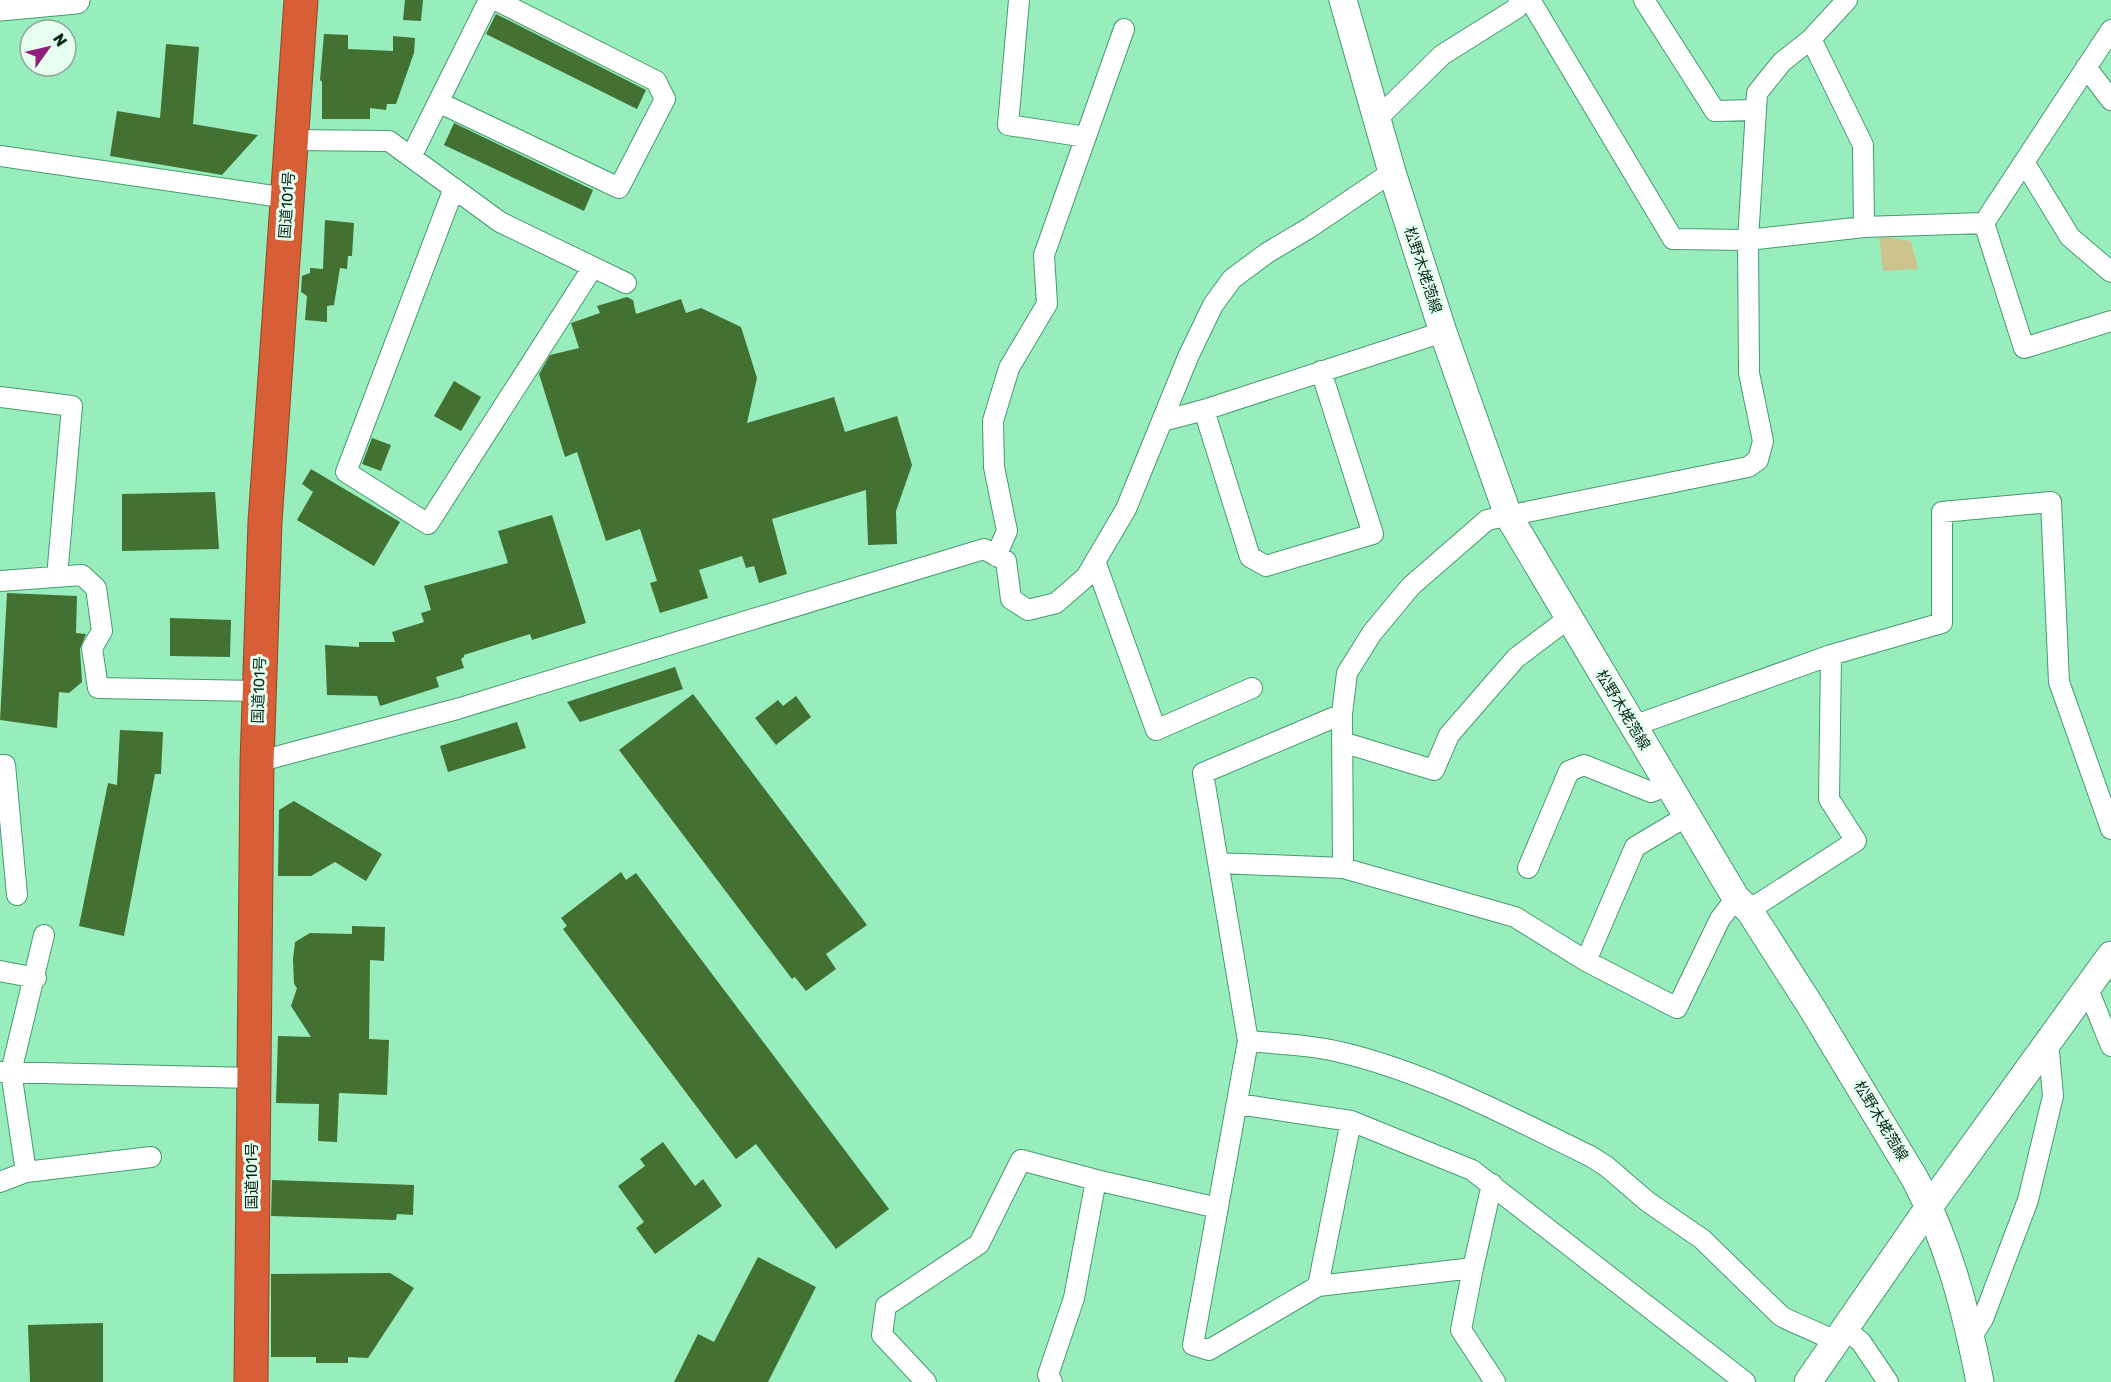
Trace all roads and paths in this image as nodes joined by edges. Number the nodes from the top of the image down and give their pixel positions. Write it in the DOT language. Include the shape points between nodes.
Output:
graph roads {
  1 [pos="76,0"];
  2 [pos="301,0"];
  3 [pos="489,0"];
  4 [pos="496,0"];
  5 [pos="1019,0"];
  6 [pos="1343,0"];
  7 [pos="1519,0"];
  8 [pos="1530,0"];
  9 [pos="1644,0"];
  10 [pos="1847,0"];
  11 [pos="13,4"];
  12 [pos="1124,29"];
  13 [pos="2111,30"];
  14 [pos="1811,39"];
  15 [pos="2086,67"];
  16 [pos="2111,100"];
  17 [pos="438,102"];
  18 [pos="1754,110"];
  19 [pos="1377,118"];
  20 [pos="1086,137"];
  21 [pos="291,140"];
  22 [pos="0,156"];
  23 [pos="411,157"];
  24 [pos="2024,162"];
  25 [pos="1392,172"];
  26 [pos="454,188"];
  27 [pos="287,198"];
  28 [pos="1984,223"];
  29 [pos="1864,227"];
  30 [pos="1748,240"];
  31 [pos="593,267"];
  32 [pos="2111,272"];
  33 [pos="626,283"];
  34 [pos="2111,321"];
  35 [pos="1443,332"];
  36 [pos="1321,371"];
  37 [pos="0,397"];
  38 [pos="1204,410"];
  39 [pos="1162,421"];
  40 [pos="1508,514"];
  41 [pos="996,556"];
  42 [pos="1095,561"];
  43 [pos="57,577"];
  44 [pos="0,581"];
  45 [pos="1569,618"];
  46 [pos="1831,656"];
  47 [pos="1252,688"];
  48 [pos="259,691"];
  49 [pos="1342,714"];
  50 [pos="1633,726"];
  51 [pos="1342,742"];
  52 [pos="257,762"];
  53 [pos="0,765"];
  54 [pos="1668,785"];
  55 [pos="1687,816"];
  56 [pos="2111,830"];
  57 [pos="1219,863"];
  58 [pos="1343,868"];
  59 [pos="1528,868"];
  60 [pos="17,896"];
  61 [pos="1743,904"];
  62 [pos="44,935"];
  63 [pos="2111,955"];
  64 [pos="1586,962"];
  65 [pos="0,971"];
  66 [pos="36,978"];
  67 [pos="2088,989"];
  68 [pos="1248,1041"];
  69 [pos="2048,1041"];
  70 [pos="2111,1046"];
  71 [pos="6,1072"];
  72 [pos="252,1078"];
  73 [pos="1238,1104"];
  74 [pos="1352,1121"];
  75 [pos="152,1157"];
  76 [pos="26,1172"];
  77 [pos="1096,1180"];
  78 [pos="0,1182"];
  79 [pos="1492,1184"];
  80 [pos="1929,1207"];
  81 [pos="1218,1208"];
  82 [pos="1473,1268"];
  83 [pos="1318,1286"];
  84 [pos="1840,1336"];
  85 [pos="1971,1338"];
  86 [pos="251,1382"];
  87 [pos="926,1382"];
  88 [pos="1052,1382"];
  89 [pos="1495,1382"];
  90 [pos="1745,1382"];
  91 [pos="1808,1382"];
  92 [pos="1888,1382"];
  93 [pos="1980,1382"];
  1 -- 11 [label="main road"];
  2 -- 21 [label="highway, 国道101号"];
  3 -- 17 [label="street"];
  4 -- 17 [label="street" via="656,81 665,99 619,188"];
  5 -- 20 [label="street" via="1008,126"];
  6 -- 19 [label="main road, 松野木姥萢線"];
  7 -- 19 [label="street" via="1517,8 1442,56"];
  8 -- 30 [label="street" via="1673,239"];
  9 -- 18 [label="street" via="1715,111"];
  10 -- 14 [label="street"];
  12 -- 20 [label="street"];
  13 -- 15 [label="street"];
  14 -- 18 [label="street" via="1767,78 1757,93"];
  14 -- 29 [label="street" via="1863,145"];
  15 -- 16 [label="street"];
  15 -- 24 [label="street"];
  17 -- 23 [label="street"];
  18 -- 30 [label="street"];
  19 -- 25 [label="main road, 松野木姥萢線"];
  20 -- 41 [label="street" via="1044,255 1047,304 1009,368 993,421 994,467 1006,531"];
  21 -- 23 [label="street" via="389,141"];
  21 -- 27 [label="highway, 国道101号"];
  22 -- 27 [label="street"];
  23 -- 26 [label="street"];
  24 -- 28 [label="street"];
  24 -- 32 [label="street" via="2070,237"];
  25 -- 35 [label="main road, 松野木姥萢線"];
  25 -- 39 [label="street" via="1232,279 1213,305"];
  26 -- 31 [label="street" via="500,222"];
  26 -- 31 [label="street" via="346,472 428,524"];
  27 -- 48 [label="highway, 国道101号" via="265,522"];
  28 -- 29 [label="street"];
  28 -- 34 [label="street" via="2024,348"];
  29 -- 30 [label="street"];
  30 -- 40 [label="street" via="1749,373 1763,441 1758,460 1748,466"];
  31 -- 33 [label="street"];
  35 -- 36 [label="street"];
  35 -- 40 [label="main road, 松野木姥萢線"];
  36 -- 38 [label="street"];
  36 -- 38 [label="street" via="1373,534 1266,566 1250,558"];
  37 -- 43 [label="street" via="72,406"];
  38 -- 39 [label="street"];
  39 -- 42 [label="street" via="1126,509"];
  40 -- 45 [label="main road, 松野木姥萢線"];
  40 -- 49 [label="street" via="1486,520 1411,586 1372,633 1347,674"];
  41 -- 42 [label="street" via="1006,561 1011,599 1028,610 1056,603 1086,577"];
  41 -- 52 [label="street" via="984,549 457,709"];
  42 -- 47 [label="street" via="1156,730"];
  43 -- 44 [label="street"];
  43 -- 48 [label="street" via="82,575 96,588 102,631 92,648 98,688"];
  45 -- 50 [label="main road, 松野木姥萢線"];
  45 -- 51 [label="street" via="1509,667 1449,735 1434,770"];
  46 -- 50 [label="street"];
  46 -- 56 [label="street" via="1942,622 1942,512 2051,502 2059,682"];
  46 -- 61 [label="street" via="1829,799 1856,841"];
  48 -- 52 [label="highway, 国道101号"];
  49 -- 51 [label="street"];
  49 -- 57 [label="street" via="1203,773"];
  50 -- 54 [label="main road, 松野木姥萢線"];
  51 -- 58 [label="street"];
  52 -- 72 [label="highway, 国道101号"];
  53 -- 60 [label="street" via="4,765"];
  54 -- 55 [label="main road, 松野木姥萢線"];
  54 -- 59 [label="street" via="1651,792 1584,765 1569,771"];
  55 -- 61 [label="main road, 松野木姥萢線"];
  55 -- 64 [label="street" via="1635,847"];
  57 -- 58 [label="street"];
  57 -- 68 [label="street"];
  58 -- 64 [label="street" via="1515,917"];
  61 -- 64 [label="street" via="1720,919 1677,1008"];
  61 -- 80 [label="main road, 松野木姥萢線" via="1856,1079"];
  62 -- 66 [label="street"];
  63 -- 67 [label="main road"];
  65 -- 66 [label="street"];
  66 -- 71 [label="street"];
  67 -- 69 [label="main road"];
  67 -- 70 [label="street"];
  68 -- 73 [label="street"];
  68 -- 84 [label="street" via="1341,1052 1381,1063 1465,1096 1590,1156 1702,1239 1781,1316"];
  69 -- 80 [label="main road"];
  69 -- 85 [label="street" via="2054,1096 2028,1200 1983,1319"];
  71 -- 72 [label="street"];
  71 -- 76 [label="street"];
  72 -- 86 [label="highway, 国道101号"];
  73 -- 74 [label="street"];
  73 -- 81 [label="street"];
  74 -- 79 [label="street" via="1472,1170"];
  74 -- 83 [label="street"];
  75 -- 76 [label="street"];
  76 -- 78 [label="street"];
  77 -- 81 [label="street"];
  77 -- 87 [label="street" via="1021,1160 979,1244 886,1306 882,1335"];
  77 -- 88 [label="street" via="1074,1298 1048,1375"];
  79 -- 82 [label="street"];
  79 -- 90 [label="street"];
  80 -- 84 [label="main road"];
  80 -- 85 [label="main road, 松野木姥萢線" via="1956,1274"];
  81 -- 83 [label="street" via="1193,1345 1209,1350"];
  82 -- 83 [label="street"];
  82 -- 89 [label="street" via="1461,1330"];
  84 -- 91 [label="main road"];
  84 -- 92 [label="street" via="1862,1342"];
  85 -- 93 [label="main road, 松野木姥萢線"];
}
